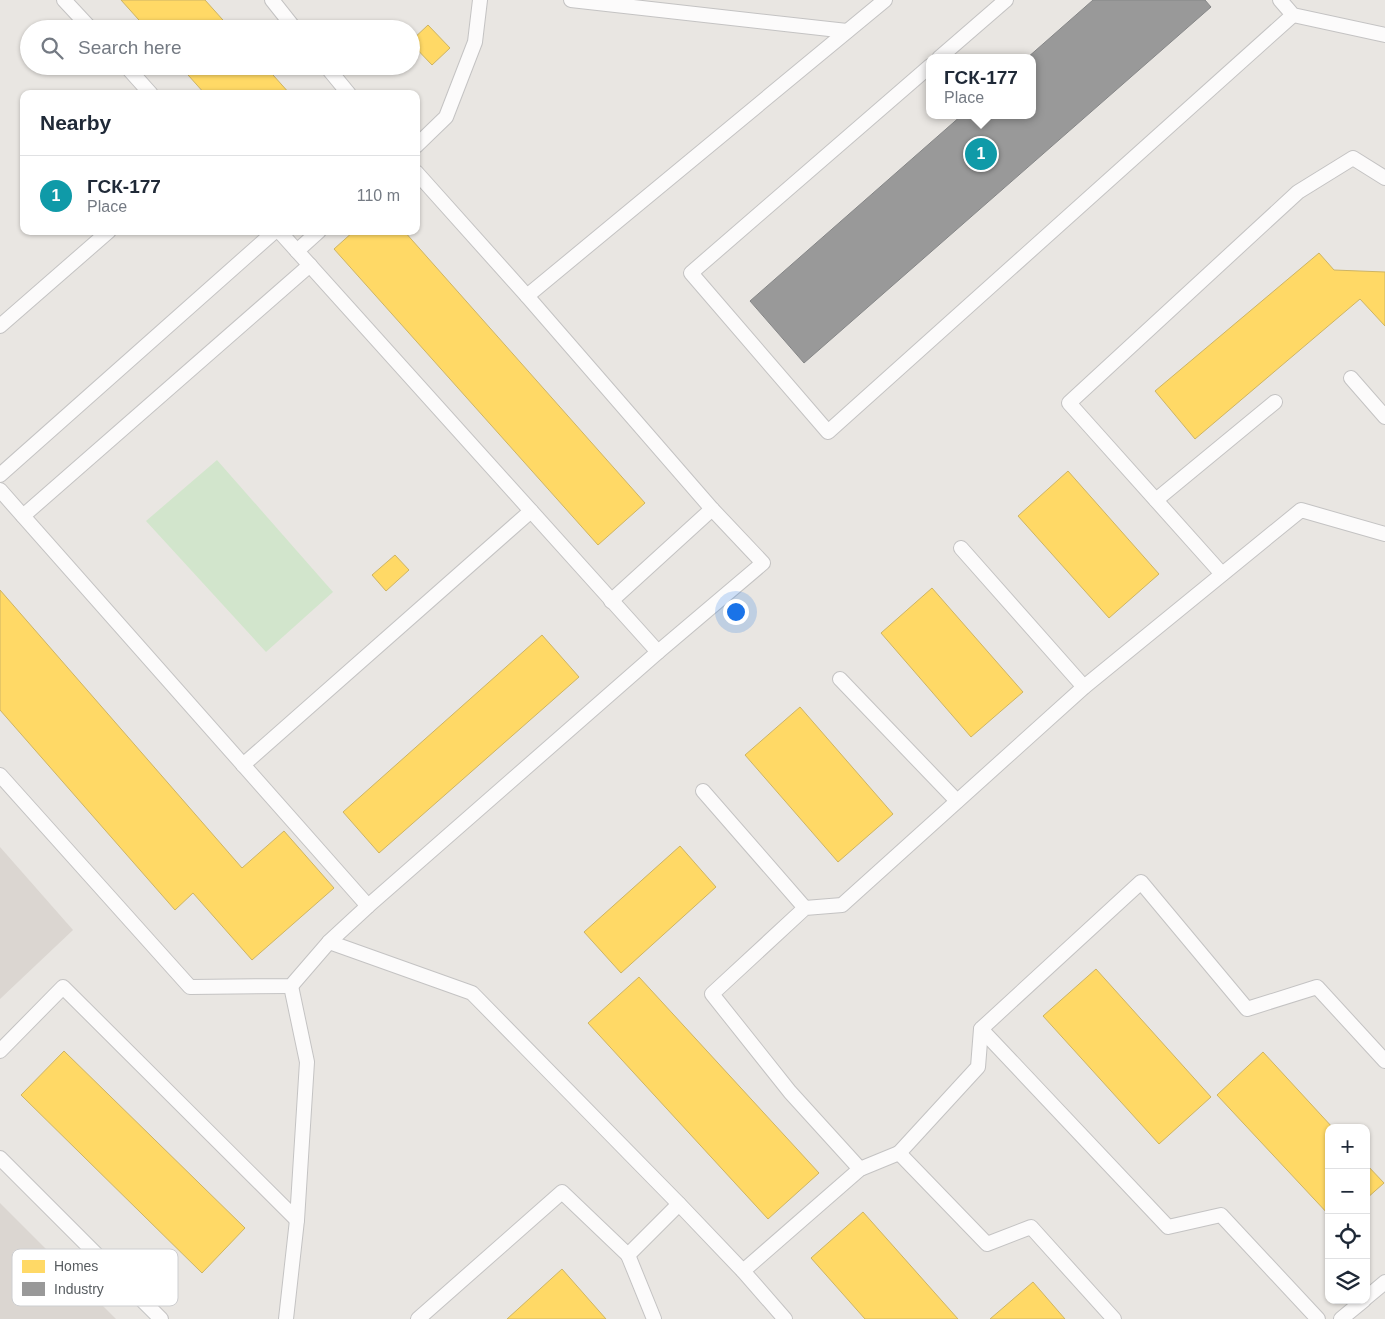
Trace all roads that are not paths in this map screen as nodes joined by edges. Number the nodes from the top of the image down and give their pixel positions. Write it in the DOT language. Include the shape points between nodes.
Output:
graph roads {
  1 [pos="64,0"];
  2 [pos="272,0"];
  3 [pos="480,0"];
  4 [pos="571,0"];
  5 [pos="885,0"];
  6 [pos="1006,0"];
  7 [pos="1280,0"];
  8 [pos="1293,15"];
  9 [pos="83,20"];
  10 [pos="288,20"];
  11 [pos="847,32"];
  12 [pos="1385,35"];
  13 [pos="944,54"];
  14 [pos="926,69"];
  15 [pos="134,75"];
  16 [pos="333,75"];
  17 [pos="147,90"];
  18 [pos="346,90"];
  19 [pos="420,142"];
  20 [pos="420,176"];
  21 [pos="1385,178"];
  22 [pos="105,235"];
  23 [pos="270,235"];
  24 [pos="283,235"];
  25 [pos="315,235"];
  26 [pos="297,251"];
  27 [pos="310,265"];
  28 [pos="527,296"];
  29 [pos="0,326"];
  30 [pos="1351,378"];
  31 [pos="1274,402"];
  32 [pos="1385,417"];
  33 [pos="0,475"];
  34 [pos="0,490"];
  35 [pos="1156,500"];
  36 [pos="712,508"];
  37 [pos="531,511"];
  38 [pos="23,516"];
  39 [pos="1385,534"];
  40 [pos="961,548"];
  41 [pos="1222,574"];
  42 [pos="611,601"];
  43 [pos="658,652"];
  44 [pos="840,679"];
  45 [pos="1084,687"];
  46 [pos="243,765"];
  47 [pos="0,775"];
  48 [pos="703,791"];
  49 [pos="957,801"];
  50 [pos="368,906"];
  51 [pos="805,908"];
  52 [pos="329,942"];
  53 [pos="291,986"];
  54 [pos="981,1028"];
  55 [pos="0,1051"];
  56 [pos="1385,1061"];
  57 [pos="899,1153"];
  58 [pos="0,1158"];
  59 [pos="860,1169"];
  60 [pos="679,1204"];
  61 [pos="297,1220"];
  62 [pos="91,1249"];
  63 [pos="628,1255"];
  64 [pos="743,1271"];
  65 [pos="1385,1282"];
  66 [pos="1370,1295"];
  67 [pos="1359,1304"];
  68 [pos="148,1306"];
  69 [pos="161,1319"];
  70 [pos="286,1319"];
  71 [pos="418,1319"];
  72 [pos="654,1319"];
  73 [pos="785,1319"];
  74 [pos="1114,1319"];
  75 [pos="1318,1319"];
  76 [pos="1341,1319"];
  1 -- 9 [label="lane"];
  2 -- 10 [label="lane"];
  3 -- 19 [label="lane" via="475,42 446,117"];
  4 -- 11 [label="lane"];
  5 -- 11 [label="lane"];
  6 -- 13 [label="lane"];
  7 -- 8 [label="lane"];
  8 -- 12 [label="lane"];
  8 -- 14 [label="lane" via="828,432 691,273"];
  11 -- 28 [label="lane"];
  15 -- 17 [label="lane"];
  16 -- 18 [label="lane"];
  20 -- 28 [label="lane"];
  21 -- 35 [label="lane" via="1353,158 1298,192 1070,403"];
  22 -- 29 [label="lane"];
  23 -- 33 [label="lane"];
  24 -- 26 [label="lane"];
  25 -- 26 [label="lane"];
  26 -- 27 [label="lane"];
  27 -- 37 [label="lane"];
  27 -- 38 [label="lane"];
  28 -- 36 [label="lane"];
  30 -- 32 [label="lane"];
  31 -- 35 [label="lane"];
  34 -- 38 [label="lane"];
  35 -- 41 [label="lane"];
  36 -- 42 [label="lane"];
  36 -- 43 [label="lane" via="763,563"];
  37 -- 42 [label="lane"];
  37 -- 46 [label="lane"];
  38 -- 46 [label="lane"];
  39 -- 41 [label="lane" via="1301,510"];
  40 -- 45 [label="lane"];
  41 -- 45 [label="lane"];
  42 -- 43 [label="lane"];
  43 -- 50 [label="lane"];
  44 -- 49 [label="lane"];
  45 -- 49 [label="lane"];
  46 -- 50 [label="lane"];
  47 -- 53 [label="lane" via="190,987"];
  48 -- 51 [label="lane"];
  49 -- 51 [label="lane" via="842,905"];
  50 -- 52 [label="lane"];
  51 -- 59 [label="lane" via="712,994 790,1092"];
  52 -- 53 [label="lane"];
  52 -- 60 [label="lane" via="472,993"];
  53 -- 61 [label="lane" via="307,1062"];
  54 -- 56 [label="lane" via="1141,882 1247,1009 1317,987"];
  54 -- 57 [label="lane" via="978,1067"];
  54 -- 75 [label="lane" via="1168,1227 1221,1215"];
  55 -- 61 [label="lane" via="63,987"];
  57 -- 59 [label="lane"];
  57 -- 74 [label="lane" via="987,1244 1031,1227"];
  58 -- 62 [label="lane"];
  59 -- 64 [label="lane"];
  60 -- 63 [label="lane"];
  60 -- 64 [label="lane"];
  61 -- 70 [label="lane"];
  63 -- 71 [label="lane" via="562,1192"];
  63 -- 72 [label="lane"];
  64 -- 73 [label="lane"];
  65 -- 66 [label="lane"];
  67 -- 76 [label="lane"];
  68 -- 69 [label="lane"];
}
